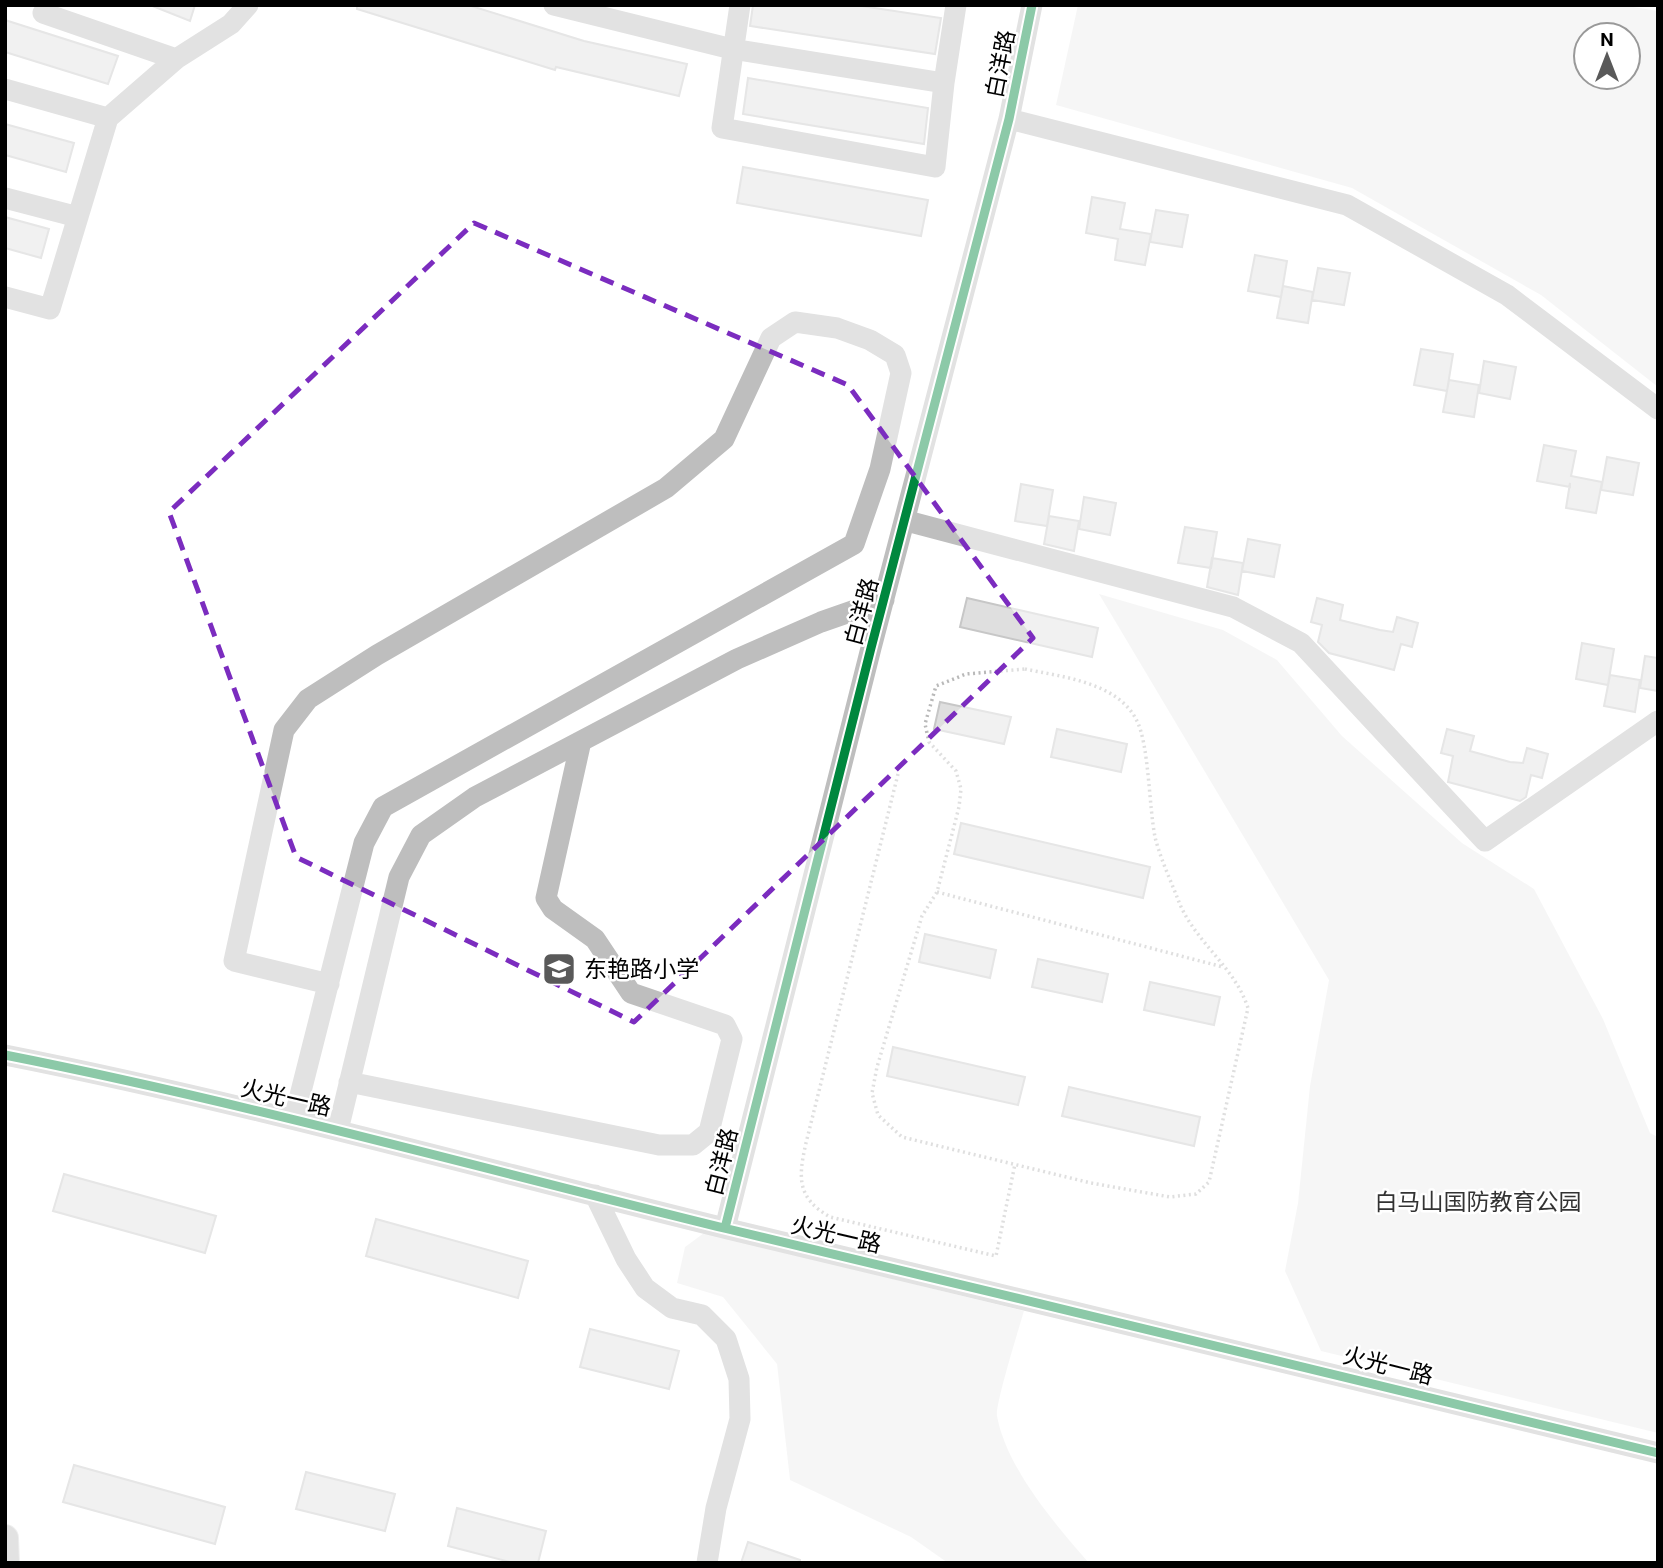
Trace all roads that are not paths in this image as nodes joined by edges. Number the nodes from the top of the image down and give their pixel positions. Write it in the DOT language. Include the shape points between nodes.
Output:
graph roads {
  1 [pos="248,5"];
  2 [pos="554,5"];
  3 [pos="740,5"];
  4 [pos="956,5"];
  5 [pos="1032,5"];
  6 [pos="43,13"];
  7 [pos="732,49"];
  8 [pos="176,59"];
  9 [pos="944,83"];
  10 [pos="5,89"];
  11 [pos="108,118"];
  12 [pos="1009,119"];
  13 [pos="5,198"];
  14 [pos="78,218"];
  15 [pos="5,297"];
  16 [pos="1658,409"];
  17 [pos="907,521"];
  18 [pos="884,600"];
  19 [pos="1658,721"];
  20 [pos="581,741"];
  21 [pos="329,984"];
  22 [pos="5,1055"];
  23 [pos="349,1082"];
  24 [pos="295,1119"];
  25 [pos="338,1130"];
  26 [pos="595,1195"];
  27 [pos="725,1228"];
  28 [pos="1658,1453"];
  29 [pos="5,1538"];
  30 [pos="6,1563"];
  31 [pos="707,1563"];
  1 -- 8 [label="street" via="231,24"];
  2 -- 7 [label="street"];
  3 -- 7 [label="street"];
  4 -- 9 [label="street"];
  5 -- 12 [label="street, 白洋路"];
  6 -- 8 [label="street"];
  7 -- 9 [label="street"];
  7 -- 9 [label="street" via="722,128 935,167"];
  8 -- 11 [label="street"];
  10 -- 11 [label="street"];
  11 -- 14 [label="street"];
  12 -- 16 [label="street" via="1347,205 1507,295"];
  12 -- 17 [label="street, 白洋路"];
  13 -- 14 [label="street"];
  14 -- 15 [label="street" via="50,309"];
  17 -- 18 [label="street, 白洋路"];
  17 -- 19 [label="street" via="1233,607 1301,643 1485,841"];
  18 -- 20 [label="street" via="737,659"];
  18 -- 27 [label="street, 白洋路"];
  20 -- 23 [label="street" via="475,797 421,835 399,877"];
  20 -- 23 [label="street" via="546,898 595,939 631,993 725,1026 732,1039 709,1132 693,1145 659,1145"];
  21 -- 21 [label="street" via="234,961 284,730 308,699 666,488 724,439 771,338 795,322 837,328 895,355 901,373 893,417 854,544 383,807 364,843"];
  21 -- 24 [label="street"];
  22 -- 24 [label="street, 火光一路"];
  23 -- 25 [label="street"];
  24 -- 25 [label="street, 火光一路"];
  25 -- 26 [label="street, 火光一路"];
  26 -- 27 [label="street, 火光一路"];
  26 -- 31 [label="street" via="645,1288 672,1308 702,1315 726,1339 739,1379 740,1419 716,1508"];
  27 -- 28 [label="street, 火光一路"];
  29 -- 30 [label="main road"];
}
